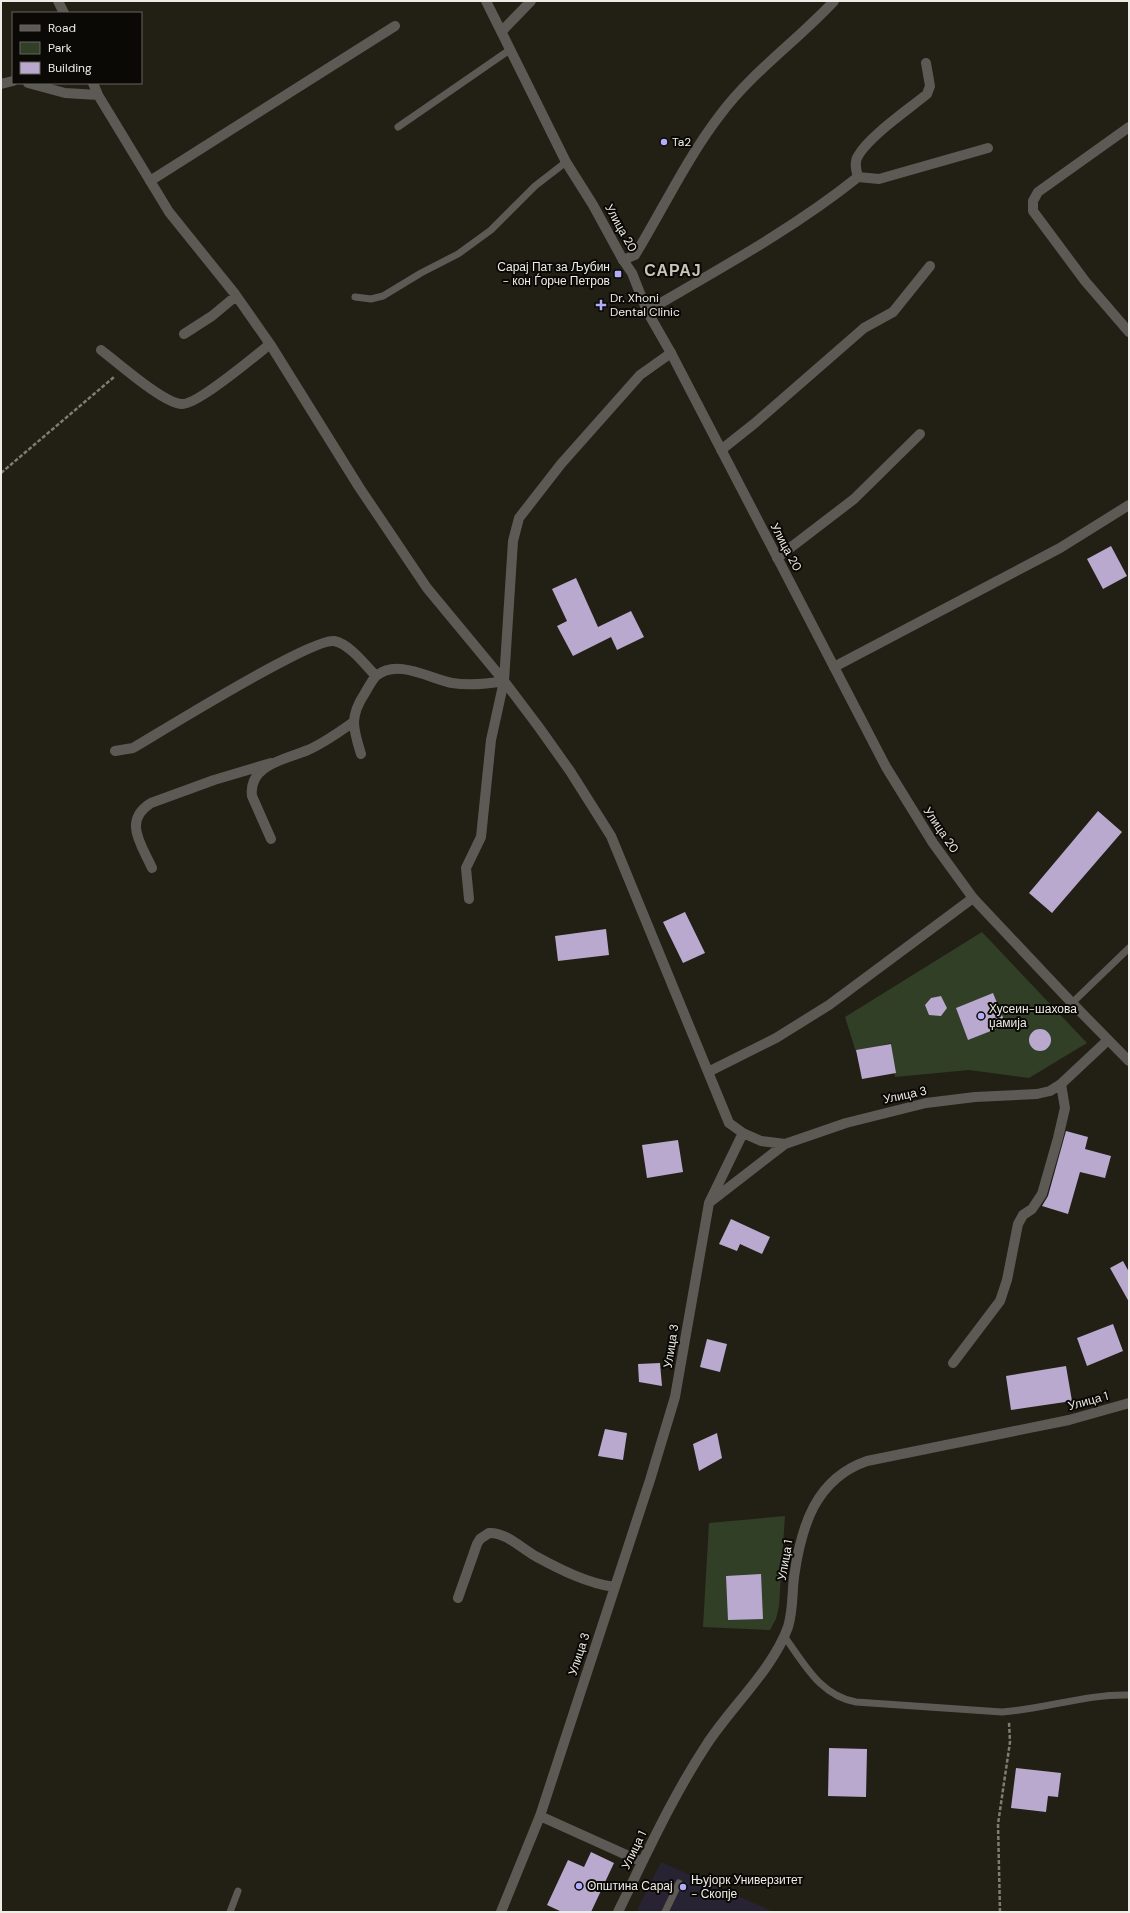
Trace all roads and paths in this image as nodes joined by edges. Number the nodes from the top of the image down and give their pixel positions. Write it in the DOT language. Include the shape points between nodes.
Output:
graph roads {
  1 [pos="58,1"];
  2 [pos="486,1"];
  3 [pos="531,1"];
  4 [pos="834,1"];
  5 [pos="64,12"];
  6 [pos="395,26"];
  7 [pos="502,31"];
  8 [pos="511,49"];
  9 [pos="926,64"];
  10 [pos="12,81"];
  11 [pos="1,84"];
  12 [pos="32,84"];
  13 [pos="93,84"];
  14 [pos="98,95"];
  15 [pos="398,126"];
  16 [pos="1129,127"];
  17 [pos="988,148"];
  18 [pos="566,162"];
  19 [pos="858,177"];
  20 [pos="150,181"];
  21 [pos="623,260"];
  22 [pos="930,266"];
  23 [pos="236,296"];
  24 [pos="355,297"];
  25 [pos="647,311"];
  26 [pos="1129,332"];
  27 [pos="184,334"];
  28 [pos="270,344"];
  29 [pos="101,350"];
  30 [pos="671,353"];
  31 [pos="125,369"];
  32 [pos="920,434"];
  33 [pos="721,450"];
  34 [pos="1,473"];
  35 [pos="1129,505"];
  36 [pos="777,558"];
  37 [pos="834,667"];
  38 [pos="376,676"];
  39 [pos="504,681"];
  40 [pos="352,723"];
  41 [pos="115,751"];
  42 [pos="361,754"];
  43 [pos="272,763"];
  44 [pos="271,839"];
  45 [pos="152,868"];
  46 [pos="973,898"];
  47 [pos="469,899"];
  48 [pos="1129,948"];
  49 [pos="1072,1004"];
  50 [pos="1108,1040"];
  51 [pos="1129,1061"];
  52 [pos="708,1072"];
  53 [pos="1061,1084"];
  54 [pos="743,1133"];
  55 [pos="785,1144"];
  56 [pos="709,1203"];
  57 [pos="953,1363"];
  58 [pos="1129,1403"];
  59 [pos="614,1587"];
  60 [pos="458,1598"];
  61 [pos="784,1636"];
  62 [pos="1129,1695"];
  63 [pos="1008,1712"];
  64 [pos="540,1816"];
  65 [pos="642,1862"];
  66 [pos="680,1883"];
  67 [pos="238,1891"];
  68 [pos="230,1912"];
  69 [pos="501,1912"];
  70 [pos="618,1912"];
  71 [pos="665,1912"];
  72 [pos="1000,1912"];
  1 -- 5 [label="street"];
  2 -- 7 [label="street, Улица 20"];
  3 -- 7 [label="street"];
  4 -- 21 [label="street" via="740,91 720,114 635,255"];
  6 -- 20 [label="street"];
  7 -- 8 [label="street, Улица 20"];
  8 -- 15 [label="lane"];
  8 -- 18 [label="street, Улица 20"];
  9 -- 19 [label="street" via="930,86 927,94 868,144 857,157"];
  10 -- 11 [label="street"];
  12 -- 14 [label="street" via="65,93"];
  13 -- 14 [label="street"];
  14 -- 20 [label="street"];
  16 -- 26 [label="street" via="1038,192 1033,201 1033,211 1085,281"];
  17 -- 19 [label="street" via="879,179"];
  18 -- 21 [label="street, Улица 20" via="593,204"];
  18 -- 24 [label="lane" via="536,186 491,230 458,254 383,296 371,299"];
  19 -- 25 [label="street" via="827,202 764,243"];
  20 -- 23 [label="street" via="169,212"];
  21 -- 25 [label="street, Улица 20" via="632,273"];
  22 -- 33 [label="street" via="893,312 864,328"];
  23 -- 27 [label="street"];
  23 -- 28 [label="street"];
  25 -- 30 [label="street, Улица 20"];
  28 -- 31 [label="street" via="196,400 182,404 164,398"];
  28 -- 39 [label="street" via="359,487 427,588"];
  29 -- 31 [label="street"];
  30 -- 33 [label="street, Улица 20"];
  30 -- 39 [label="street" via="640,375 561,464 519,518 513,541"];
  31 -- 34 [label="path"];
  32 -- 36 [label="street" via="854,499"];
  33 -- 36 [label="street, Улица 20"];
  35 -- 37 [label="street" via="1060,548"];
  36 -- 37 [label="street, Улица 20"];
  37 -- 46 [label="street, Улица 20" via="886,767 933,843"];
  38 -- 39 [label="street" via="404,669 466,685"];
  38 -- 40 [label="street" via="357,707"];
  38 -- 41 [label="street" via="345,646 326,642 305,650 257,676 133,748"];
  39 -- 47 [label="street" via="491,740 481,837 466,868"];
  39 -- 52 [label="street" via="570,771 611,836"];
  40 -- 42 [label="street"];
  40 -- 43 [label="street" via="312,748"];
  43 -- 44 [label="street" via="253,781 251,789 259,815"];
  43 -- 45 [label="street" via="214,780 142,809 135,824 136,834"];
  46 -- 49 [label="street, Улица 20"];
  46 -- 52 [label="street" via="830,1005 776,1038"];
  48 -- 49 [label="lane"];
  49 -- 50 [label="street, Улица 20"];
  50 -- 51 [label="street, Улица 20"];
  50 -- 53 [label="street, Улица 3"];
  52 -- 54 [label="street" via="729,1123"];
  53 -- 55 [label="street, Улица 3" via="1050,1091 1037,1094 975,1097 918,1105 846,1123"];
  53 -- 57 [label="street" via="1065,1108 1042,1194 1018,1224 1007,1280 1000,1301"];
  54 -- 55 [label="street" via="761,1141"];
  54 -- 56 [label="street"];
  55 -- 56 [label="street, Улица 3"];
  56 -- 59 [label="street, Улица 3" via="675,1397"];
  58 -- 61 [label="street, Улица 1" via="1069,1420 867,1461 848,1470 820,1495 807,1521 794,1577 790,1618"];
  59 -- 60 [label="street" via="586,1580 536,1557 502,1535 489,1533 477,1544"];
  59 -- 64 [label="street, Улица 3"];
  61 -- 63 [label="lane" via="822,1686 846,1700"];
  61 -- 65 [label="street, Улица 1" via="771,1658 708,1742 670,1805"];
  62 -- 63 [label="lane" via="1103,1696"];
  63 -- 72 [label="path" via="1010,1742 998,1824"];
  64 -- 65 [label="street"];
  64 -- 69 [label="street, Улица 3"];
  65 -- 70 [label="street, Улица 1"];
  66 -- 71 [label="lane"];
  67 -- 68 [label="lane"];
}
